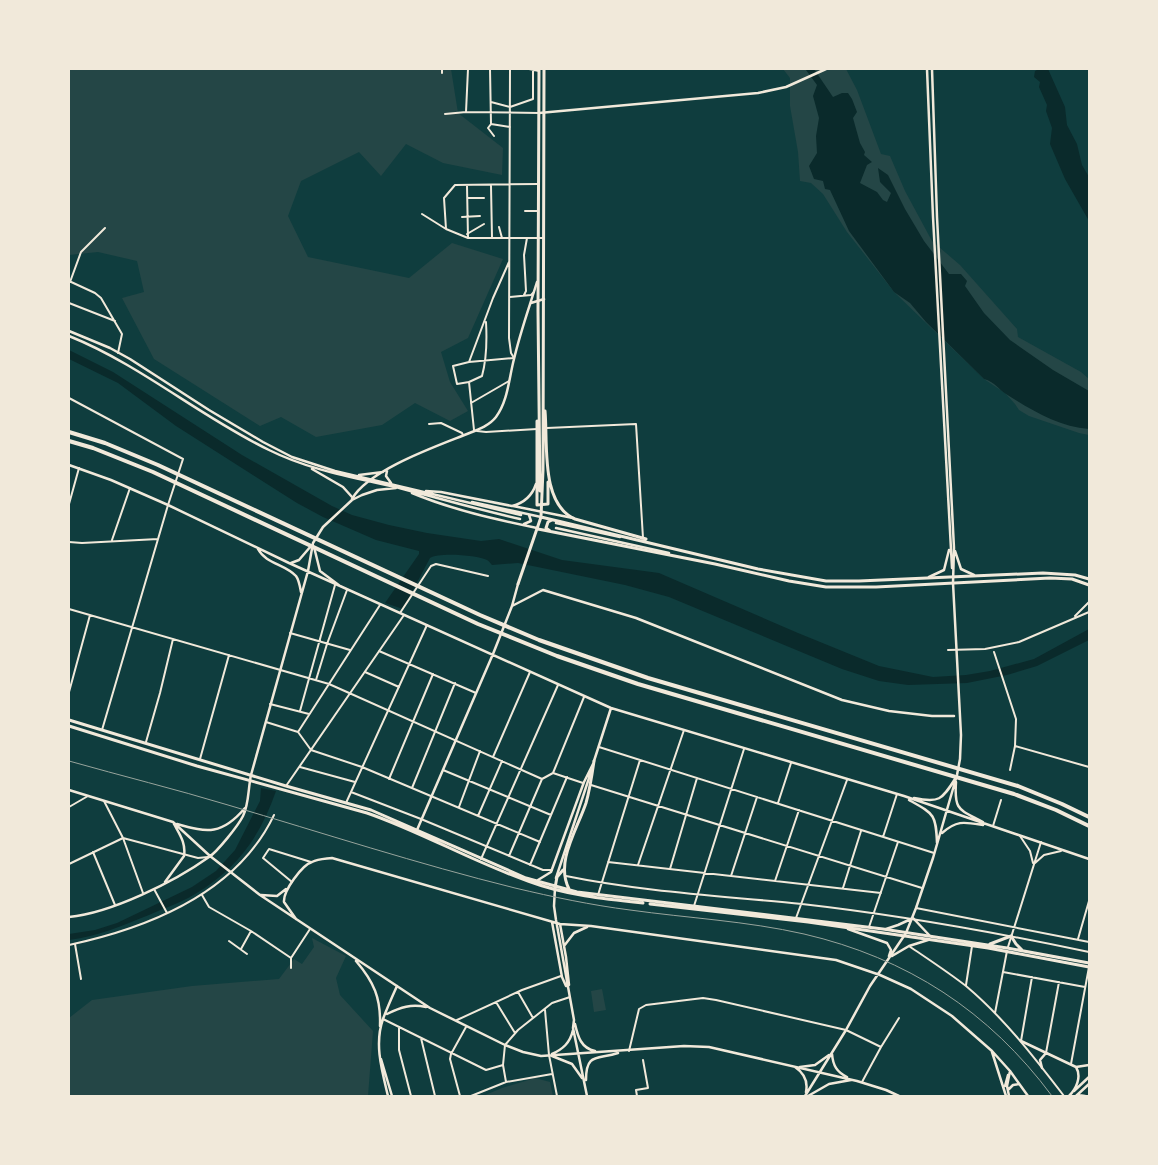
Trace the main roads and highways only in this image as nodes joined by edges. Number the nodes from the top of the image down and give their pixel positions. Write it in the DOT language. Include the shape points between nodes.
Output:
graph roads {
  1 [pos="544,69"];
  2 [pos="539,70"];
  3 [pos="543,392"];
  4 [pos="539,407"];
  5 [pos="69,432"];
  6 [pos="69,441"];
  7 [pos="548,466"];
  8 [pos="541,470"];
  9 [pos="541,516"];
  10 [pos="556,522"];
  11 [pos="538,529"];
  12 [pos="550,531"];
  13 [pos="663,545"];
  14 [pos="1089,579"];
  15 [pos="518,584"];
  16 [pos="1089,584"];
  17 [pos="69,720"];
  18 [pos="69,726"];
  19 [pos="594,760"];
  20 [pos="1089,817"];
  21 [pos="1089,826"];
  22 [pos="563,869"];
  23 [pos="555,888"];
  24 [pos="569,890"];
  25 [pos="905,934"];
  26 [pos="930,938"];
  27 [pos="987,945"];
  28 [pos="1007,950"];
  29 [pos="1024,951"];
  30 [pos="1089,963"];
  31 [pos="1089,967"];
  1 -- 3 [label="main road"];
  2 -- 4 [label="main road"];
  3 -- 7 [label="main road"];
  3 -- 8 [label="main road"];
  4 -- 7 [label="main road" via="536,428 537,505 547,505"];
  4 -- 8 [label="main road"];
  5 -- 20 [label="highway" via="120,448 493,621 581,655 648,678 985,776 1038,794"];
  6 -- 21 [label="highway" via="165,477 337,559 557,656 638,684 982,784 1034,801"];
  7 -- 13 [label="main road" via="550,486 564,512 575,519"];
  8 -- 9 [label="main road"];
  9 -- 10 [label="main road"];
  9 -- 11 [label="main road"];
  10 -- 12 [label="main road" via="550,520 546,523"];
  10 -- 13 [label="main road"];
  11 -- 12 [label="main road"];
  11 -- 15 [label="main road"];
  12 -- 16 [label="main road" via="826,587 1050,578"];
  13 -- 14 [label="main road" via="758,569 826,581 1060,574"];
  17 -- 23 [label="main road" via="371,810"];
  18 -- 23 [label="main road" via="196,766 380,817 489,866 529,882"];
  19 -- 22 [label="main road"];
  22 -- 23 [label="main road"];
  22 -- 24 [label="main road"];
  23 -- 24 [label="main road"];
  23 -- 25 [label="main road" via="601,898"];
  24 -- 25 [label="main road"];
  25 -- 26 [label="main road"];
  26 -- 27 [label="main road"];
  26 -- 28 [label="main road"];
  27 -- 28 [label="main road"];
  27 -- 29 [label="main road" via="1011,936"];
  28 -- 29 [label="main road"];
  28 -- 31 [label="main road"];
  29 -- 30 [label="main road"];
}
